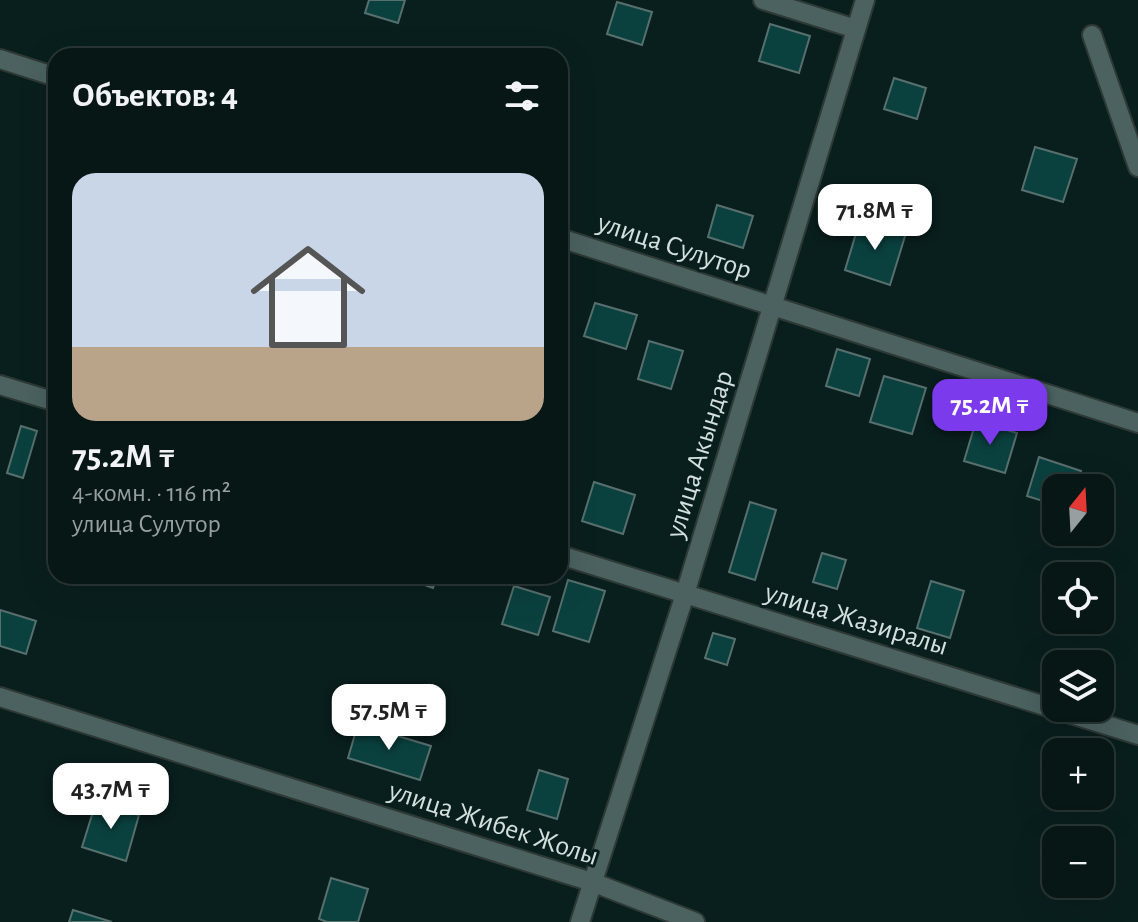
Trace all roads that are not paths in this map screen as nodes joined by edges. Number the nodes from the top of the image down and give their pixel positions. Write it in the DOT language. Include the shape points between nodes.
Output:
graph roads {
  1 [pos="763,0"];
  2 [pos="865,0"];
  3 [pos="856,29"];
  4 [pos="1092,35"];
  5 [pos="0,59"];
  6 [pos="48,74"];
  7 [pos="1138,167"];
  8 [pos="568,241"];
  9 [pos="772,306"];
  10 [pos="0,385"];
  11 [pos="48,400"];
  12 [pos="1138,423"];
  13 [pos="568,557"];
  14 [pos="685,594"];
  15 [pos="0,697"];
  16 [pos="1138,735"];
  17 [pos="592,882"];
  18 [pos="580,922"];
  19 [pos="695,922"];
  1 -- 3 [label="street"];
  2 -- 3 [label="street, улица Акындар"];
  3 -- 9 [label="street, улица Акындар"];
  4 -- 7 [label="street"];
  5 -- 6 [label="street"];
  8 -- 9 [label="street, улица Сулутор"];
  9 -- 12 [label="street, улица Сулутор"];
  9 -- 14 [label="street, улица Акындар"];
  10 -- 11 [label="street"];
  13 -- 14 [label="street, улица Жазиралы"];
  14 -- 16 [label="street, улица Жазиралы"];
  14 -- 17 [label="street, улица Акындар"];
  15 -- 17 [label="street, улица Жибек Жолы"];
  17 -- 18 [label="street, улица Акындар"];
  17 -- 19 [label="street, улица Жибек Жолы"];
}
